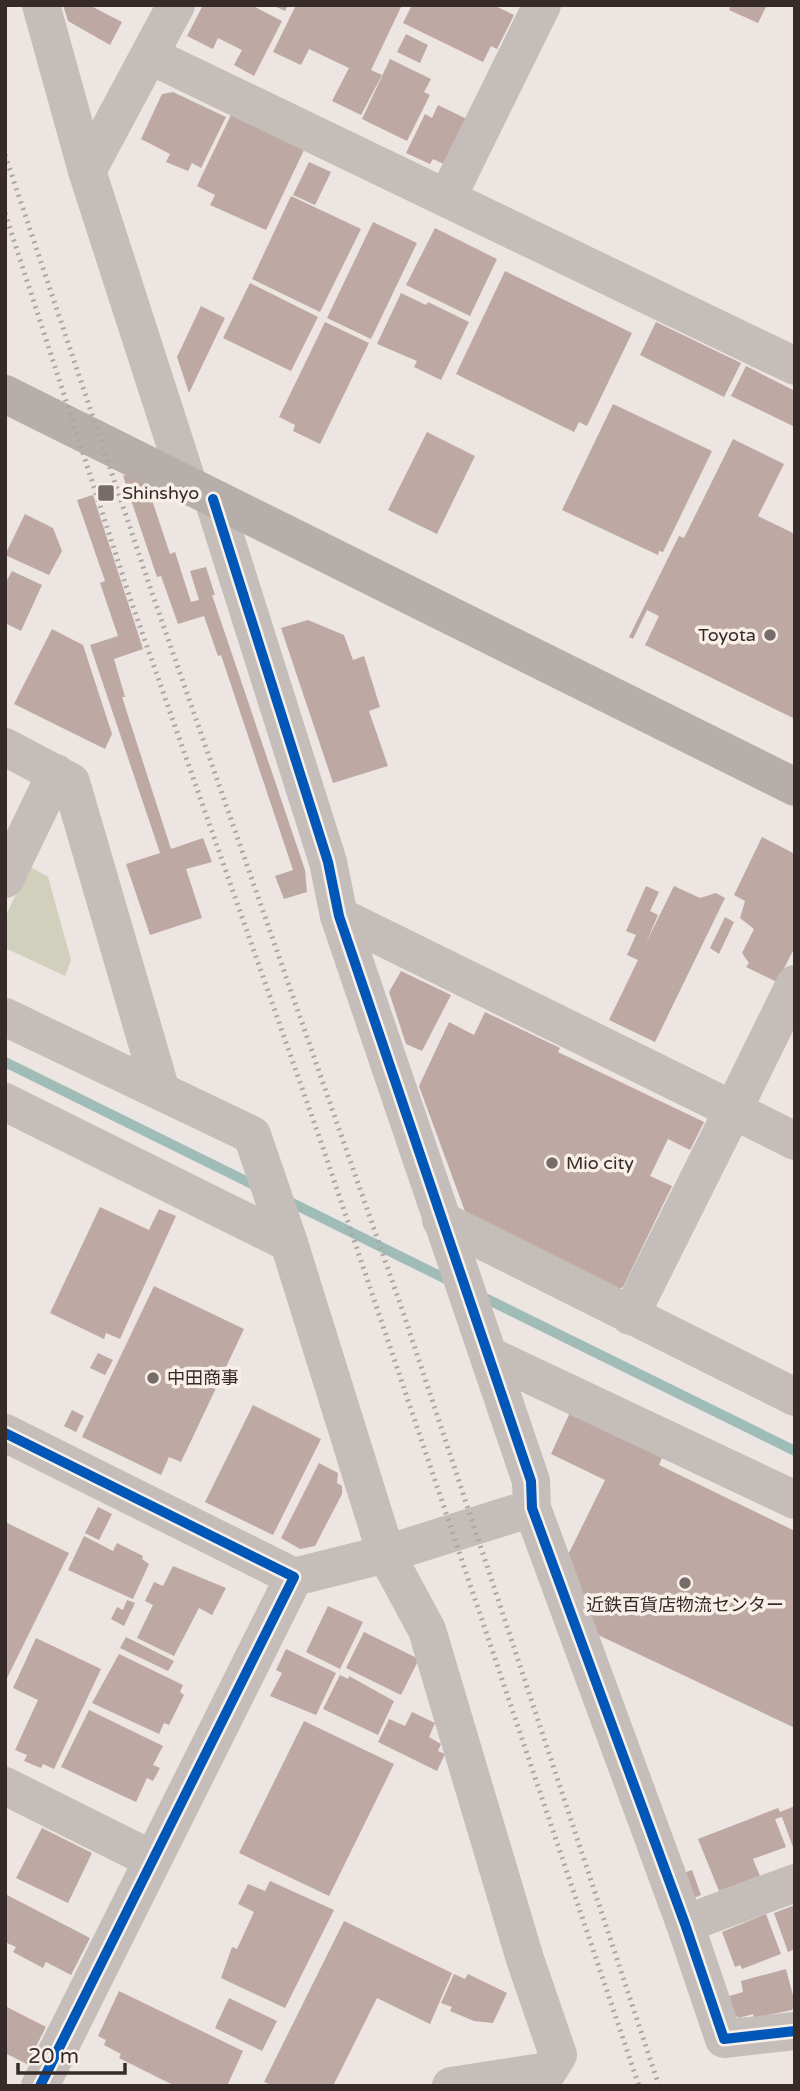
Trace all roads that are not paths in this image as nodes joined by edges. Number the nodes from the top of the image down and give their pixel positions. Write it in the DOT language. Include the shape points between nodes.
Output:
graph roads {
  1 [pos="41,5"];
  2 [pos="176,5"];
  3 [pos="542,5"];
  4 [pos="151,56"];
  5 [pos="87,171"];
  6 [pos="447,198"];
  7 [pos="795,366"];
  8 [pos="5,394"];
  9 [pos="201,493"];
  10 [pos="5,747"];
  11 [pos="56,774"];
  12 [pos="795,787"];
  13 [pos="5,879"];
  14 [pos="339,916"];
  15 [pos="795,984"];
  16 [pos="5,1017"];
  17 [pos="160,1091"];
  18 [pos="5,1102"];
  19 [pos="733,1110"];
  20 [pos="795,1142"];
  21 [pos="447,1236"];
  22 [pos="287,1238"];
  23 [pos="630,1316"];
  24 [pos="488,1351"];
  25 [pos="795,1397"];
  26 [pos="5,1433"];
  27 [pos="795,1500"];
  28 [pos="532,1508"];
  29 [pos="386,1554"];
  30 [pos="294,1577"];
  31 [pos="5,1786"];
  32 [pos="151,1859"];
  33 [pos="795,1884"];
  34 [pos="685,1924"];
  35 [pos="795,2031"];
  36 [pos="40,2086"];
  37 [pos="452,2086"];
  1 -- 5 [label="street"];
  2 -- 4 [label="street"];
  3 -- 6 [label="street"];
  4 -- 5 [label="street"];
  4 -- 6 [label="street"];
  5 -- 9 [label="street"];
  6 -- 7 [label="street"];
  8 -- 9 [label="street"];
  9 -- 12 [label="street"];
  9 -- 14 [label="street" via="328,862"];
  10 -- 11 [label="street"];
  11 -- 13 [label="street"];
  11 -- 17 [label="street" via="71,782"];
  14 -- 19 [label="street"];
  14 -- 21 [label="street"];
  15 -- 19 [label="street"];
  16 -- 17 [label="street"];
  17 -- 22 [label="street" via="252,1135"];
  18 -- 22 [label="street"];
  19 -- 20 [label="street"];
  19 -- 23 [label="street"];
  21 -- 23 [label="street"];
  21 -- 24 [label="street"];
  22 -- 29 [label="street"];
  23 -- 25 [label="street"];
  24 -- 27 [label="street"];
  24 -- 28 [label="street" via="531,1481"];
  26 -- 30 [label="street"];
  28 -- 29 [label="street"];
  28 -- 34 [label="street"];
  29 -- 30 [label="street"];
  29 -- 37 [label="street" via="427,1630 558,2055 548,2071"];
  30 -- 32 [label="street"];
  31 -- 32 [label="street"];
  32 -- 36 [label="street"];
  33 -- 34 [label="street"];
  34 -- 35 [label="street" via="724,2039"];
}
